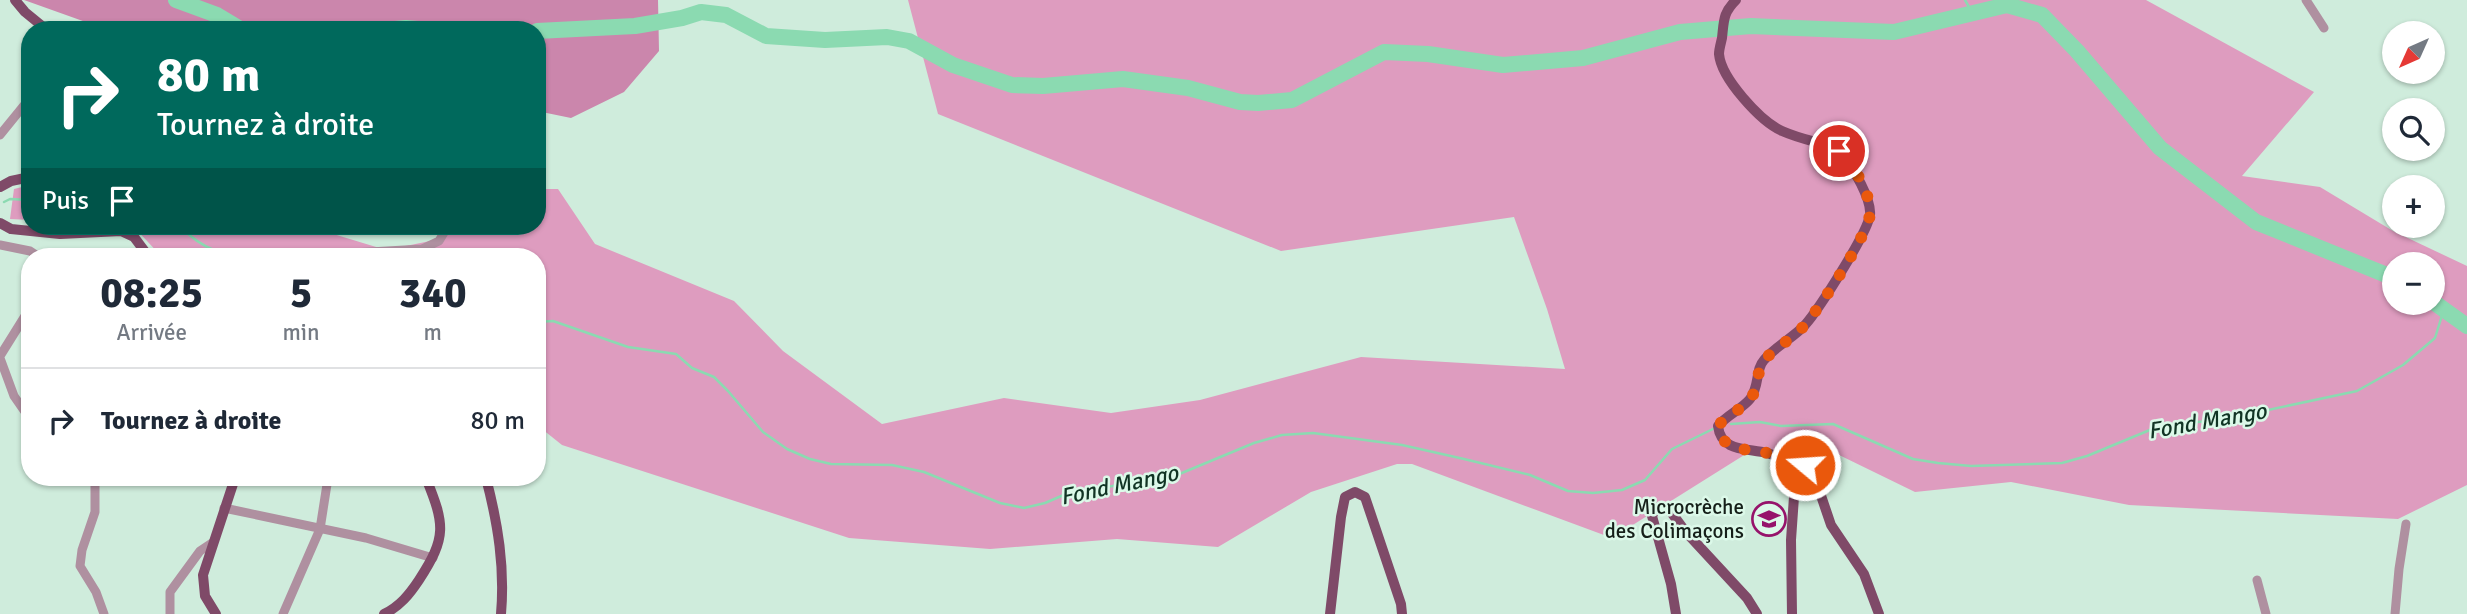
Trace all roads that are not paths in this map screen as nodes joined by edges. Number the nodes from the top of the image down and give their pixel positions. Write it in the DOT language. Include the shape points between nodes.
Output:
graph roads {
  1 [pos="15,0"];
  2 [pos="1736,0"];
  3 [pos="2305,0"];
  4 [pos="33,19"];
  5 [pos="36,21"];
  6 [pos="2324,27"];
  7 [pos="21,109"];
  8 [pos="0,135"];
  9 [pos="21,179"];
  10 [pos="0,187"];
  11 [pos="0,223"];
  12 [pos="21,230"];
  13 [pos="130,235"];
  14 [pos="442,235"];
  15 [pos="0,245"];
  16 [pos="142,248"];
  17 [pos="425,248"];
  18 [pos="21,249"];
  19 [pos="21,323"];
  20 [pos="0,357"];
  21 [pos="21,406"];
  22 [pos="1796,468"];
  23 [pos="95,486"];
  24 [pos="232,486"];
  25 [pos="327,486"];
  26 [pos="429,486"];
  27 [pos="488,486"];
  28 [pos="224,509"];
  29 [pos="2406,524"];
  30 [pos="320,529"];
  31 [pos="212,543"];
  32 [pos="433,558"];
  33 [pos="2257,580"];
  34 [pos="104,614"];
  35 [pos="170,614"];
  36 [pos="216,614"];
  37 [pos="283,614"];
  38 [pos="384,614"];
  39 [pos="501,614"];
  40 [pos="1330,614"];
  41 [pos="1402,614"];
  42 [pos="1676,614"];
  43 [pos="1757,614"];
  44 [pos="1792,614"];
  45 [pos="1879,614"];
  46 [pos="2266,614"];
  47 [pos="2395,614"];
  1 -- 4 [label="main road"];
  2 -- 22 [label="main road" via="1725,12 1719,55 1741,96 1780,130 1839,151 1865,192 1870,214 1818,309 1764,360 1749,401 1718,426 1725,443 1785,459"];
  3 -- 6 [label="street"];
  4 -- 5 [label="main road"];
  7 -- 8 [label="street"];
  9 -- 10 [label="main road"];
  11 -- 12 [label="main road"];
  13 -- 16 [label="main road"];
  14 -- 17 [label="street" via="435,245"];
  15 -- 18 [label="street"];
  19 -- 20 [label="street"];
  20 -- 21 [label="street"];
  22 -- 44 [label="main road"];
  22 -- 45 [label="main road" via="1805,465 1814,475 1831,525 1864,574"];
  23 -- 34 [label="street" via="95,512 80,566"];
  24 -- 28 [label="main road"];
  25 -- 30 [label="street"];
  26 -- 32 [label="main road" via="441,527"];
  27 -- 39 [label="main road" via="501,551"];
  28 -- 30 [label="street"];
  28 -- 31 [label="main road"];
  29 -- 47 [label="street"];
  30 -- 32 [label="street"];
  30 -- 37 [label="street"];
  31 -- 35 [label="street" via="200,551 170,592"];
  31 -- 36 [label="main road" via="202,581"];
  32 -- 38 [label="main road" via="409,595"];
  33 -- 46 [label="street"];
  40 -- 41 [label="main road" via="1341,516 1345,497 1355,492 1365,496 1373,516"];
  42 -- 43 [label="main road" via="1652,516 1661,507 1671,512"];
}
